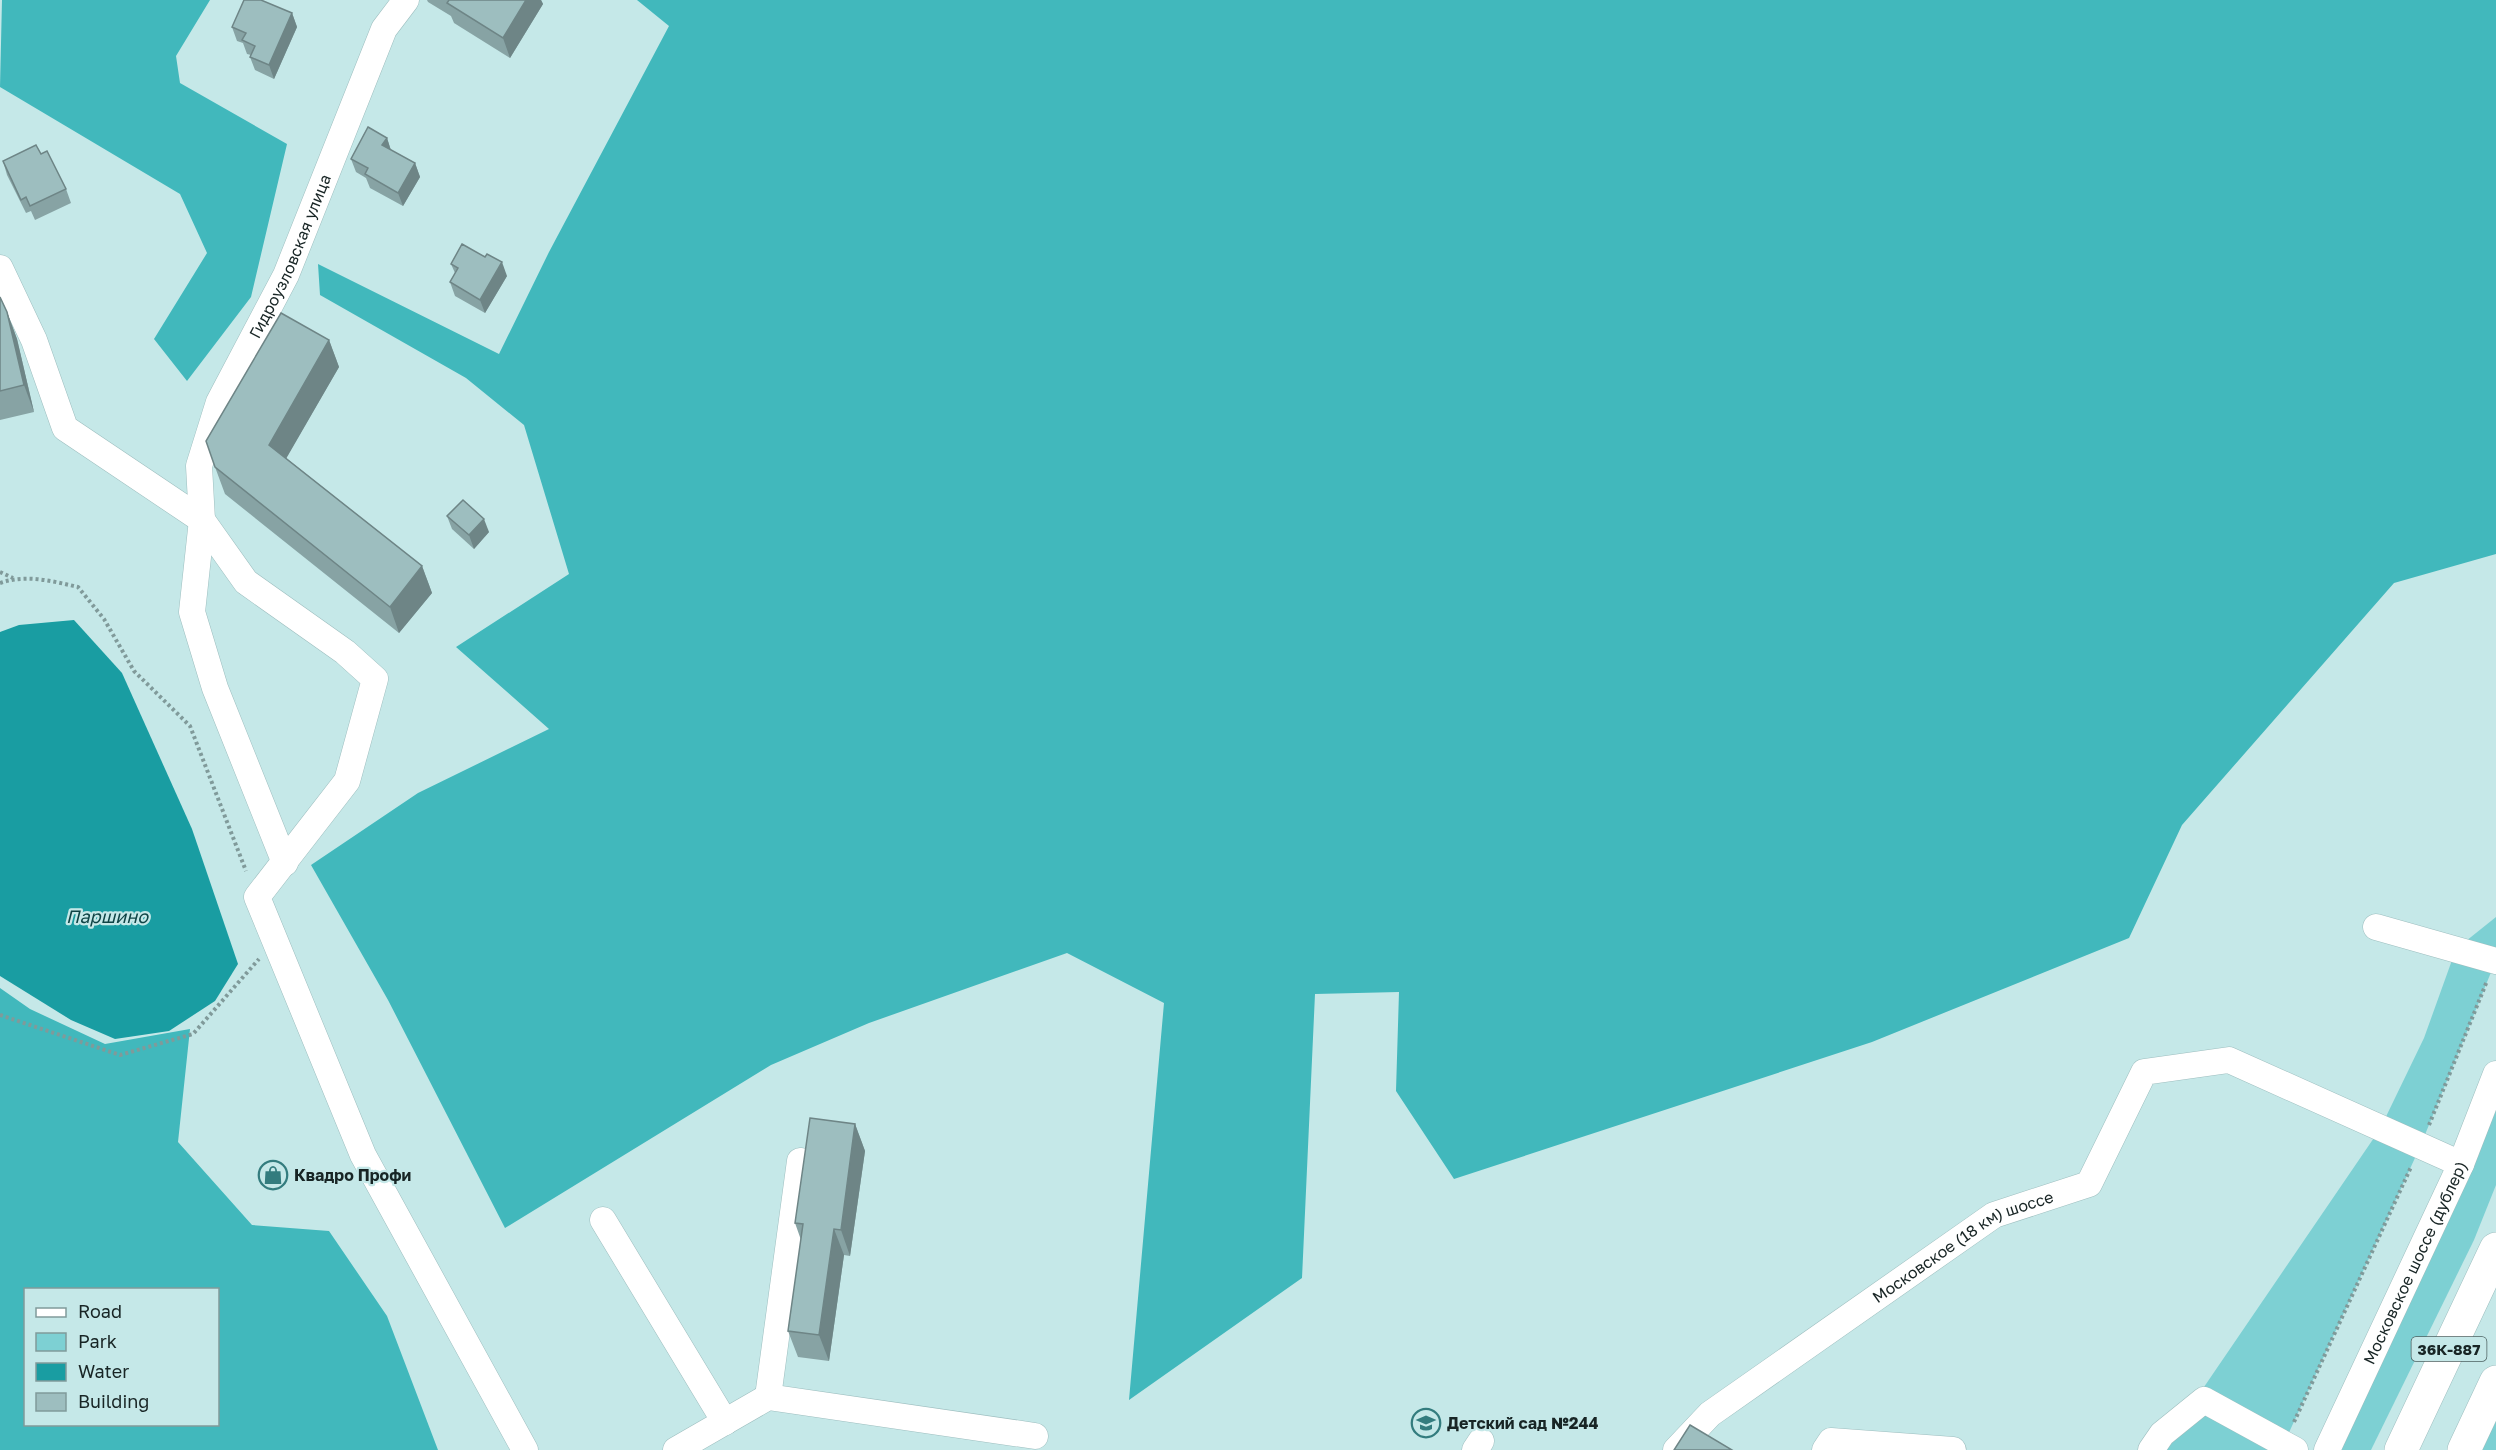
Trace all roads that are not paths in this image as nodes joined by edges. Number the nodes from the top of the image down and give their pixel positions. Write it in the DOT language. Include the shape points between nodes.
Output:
graph roads {
  1 [pos="406,0"];
  2 [pos="0,268"];
  3 [pos="202,520"];
  4 [pos="285,863"];
  5 [pos="2376,927"];
  6 [pos="2496,961"];
  7 [pos="2496,1074"];
  8 [pos="800,1161"];
  9 [pos="2461,1164"];
  10 [pos="603,1220"];
  11 [pos="2496,1249"];
  12 [pos="2496,1382"];
  13 [pos="768,1396"];
  14 [pos="725,1422"];
  15 [pos="1035,1436"];
  16 [pos="2289,1447"];
  17 [pos="525,1450"];
  18 [pos="676,1450"];
  19 [pos="1676,1450"];
  20 [pos="1825,1450"];
  21 [pos="1953,1450"];
  22 [pos="2151,1450"];
  23 [pos="2327,1450"];
  24 [pos="2402,1450"];
  25 [pos="2464,1450"];
  1 -- 3 [label="street, Гидроузловская улица" via="384,29 286,275 219,402 199,466"];
  2 -- 3 [label="street" via="34,340 65,428"];
  3 -- 4 [label="street, Гидроузловская улица" via="192,612 215,688"];
  3 -- 4 [label="street" via="246,582 345,652 375,679 347,781"];
  4 -- 17 [label="street" via="257,897 274,944 363,1155"];
  5 -- 6 [label="street"];
  7 -- 9 [label="street, Московское шоссе (дублер)"];
  8 -- 13 [label="street"];
  9 -- 19 [label="street, Московское (18 км) шоссе" via="2229,1060 2144,1072 2089,1184 1994,1215 1710,1414"];
  9 -- 23 [label="street, Московское шоссе (дублер)"];
  10 -- 14 [label="street"];
  11 -- 24 [label="main road, 36К-887"];
  12 -- 25 [label="main road, 36К-887"];
  13 -- 14 [label="street"];
  13 -- 15 [label="street"];
  14 -- 18 [label="street"];
  16 -- 22 [label="street" via="2204,1400 2163,1434"];
  20 -- 21 [label="street" via="1831,1441"];
}
